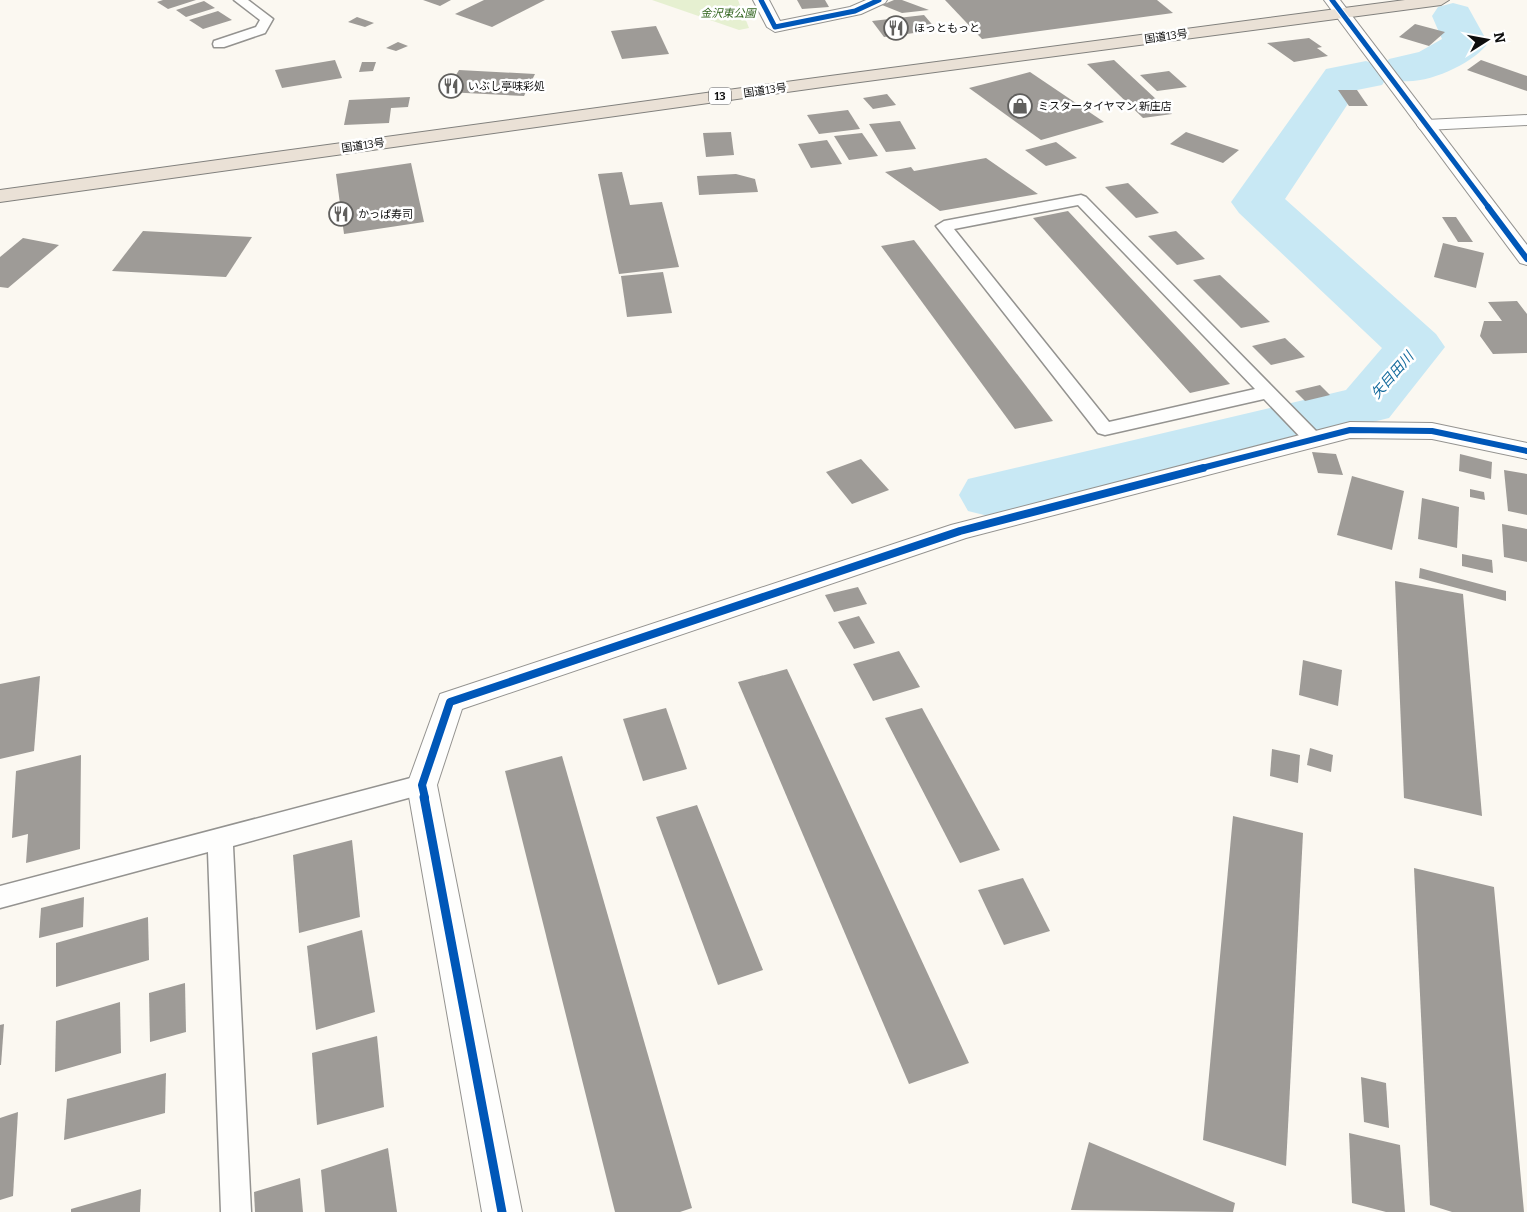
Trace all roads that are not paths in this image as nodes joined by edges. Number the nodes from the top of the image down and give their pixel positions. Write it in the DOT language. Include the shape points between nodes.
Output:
graph roads {
  1 [pos="240,0"];
  2 [pos="762,0"];
  3 [pos="879,0"];
  4 [pos="1441,0"];
  5 [pos="1336,6"];
  6 [pos="219,44"];
  7 [pos="1527,120"];
  8 [pos="1426,125"];
  9 [pos="0,196"];
  10 [pos="1527,259"];
  11 [pos="1268,392"];
  12 [pos="1313,439"];
  13 [pos="1527,451"];
  14 [pos="422,785"];
  15 [pos="220,838"];
  16 [pos="0,896"];
  17 [pos="236,1212"];
  18 [pos="502,1212"];
  1 -- 6 [label="lane" via="267,19 261,30"];
  2 -- 3 [label="street" via="775,27 856,11"];
  4 -- 5 [label="highway, 国道13号 / 13"];
  5 -- 8 [label="street"];
  5 -- 9 [label="highway, 国道13号 / 13"];
  7 -- 8 [label="street"];
  8 -- 10 [label="street"];
  11 -- 11 [label="lane" via="1081,200 944,226 1105,429"];
  11 -- 12 [label="lane"];
  12 -- 13 [label="street" via="1350,430 1432,432"];
  12 -- 14 [label="street" via="960,531 450,702"];
  14 -- 15 [label="lane"];
  14 -- 18 [label="street"];
  15 -- 16 [label="lane"];
  15 -- 17 [label="lane"];
}
